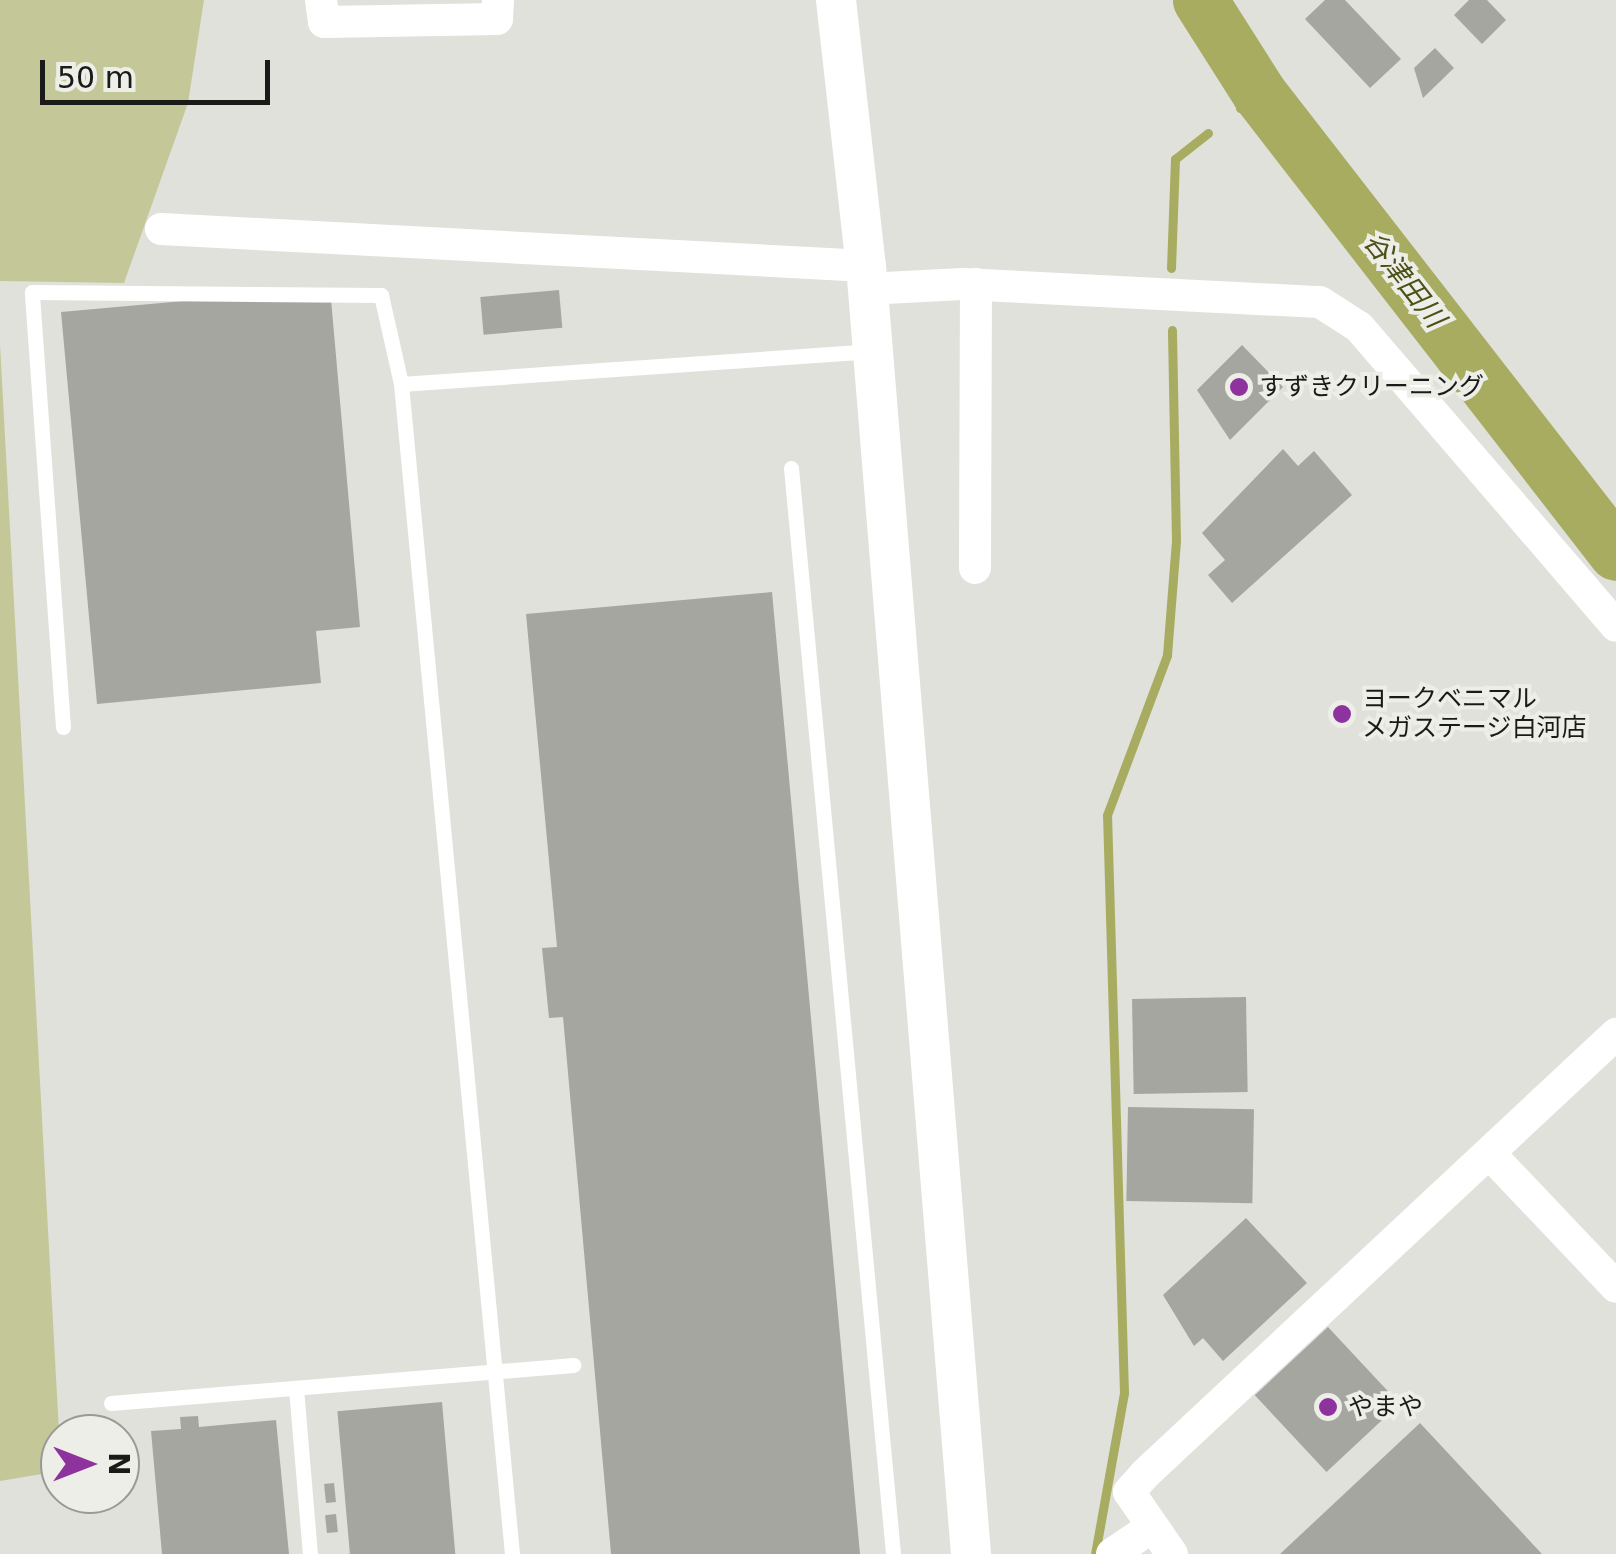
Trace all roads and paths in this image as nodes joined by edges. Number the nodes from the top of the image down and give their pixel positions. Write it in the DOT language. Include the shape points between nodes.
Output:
graph roads {
  1 [pos="321,0"];
  2 [pos="498,0"];
  3 [pos="836,0"];
  4 [pos="160,230"];
  5 [pos="866,277"];
  6 [pos="976,284"];
  7 [pos="872,351"];
  8 [pos="401,384"];
  9 [pos="791,468"];
  10 [pos="975,568"];
  11 [pos="1616,626"];
  12 [pos="63,727"];
  13 [pos="1616,1034"];
  14 [pos="1490,1154"];
  15 [pos="1616,1286"];
  16 [pos="573,1365"];
  17 [pos="496,1370"];
  18 [pos="296,1388"];
  19 [pos="111,1404"];
  20 [pos="1149,1530"];
  21 [pos="310,1554"];
  22 [pos="512,1554"];
  23 [pos="893,1554"];
  24 [pos="970,1554"];
  25 [pos="1112,1554"];
  26 [pos="1172,1554"];
  1 -- 2 [label="street" via="324,22 497,19"];
  3 -- 5 [label="street"];
  4 -- 5 [label="street"];
  5 -- 6 [label="street"];
  5 -- 7 [label="street"];
  6 -- 10 [label="street"];
  6 -- 11 [label="street" via="1320,302 1347,315"];
  7 -- 8 [label="lane"];
  7 -- 24 [label="street"];
  8 -- 12 [label="lane" via="382,295 32,292"];
  8 -- 17 [label="lane"];
  9 -- 23 [label="lane"];
  13 -- 14 [label="street"];
  14 -- 15 [label="street"];
  14 -- 20 [label="street" via="1145,1474 1129,1492"];
  16 -- 17 [label="lane"];
  17 -- 18 [label="lane"];
  17 -- 22 [label="lane"];
  18 -- 19 [label="lane"];
  18 -- 21 [label="lane"];
  20 -- 25 [label="street"];
  20 -- 26 [label="street"];
}
